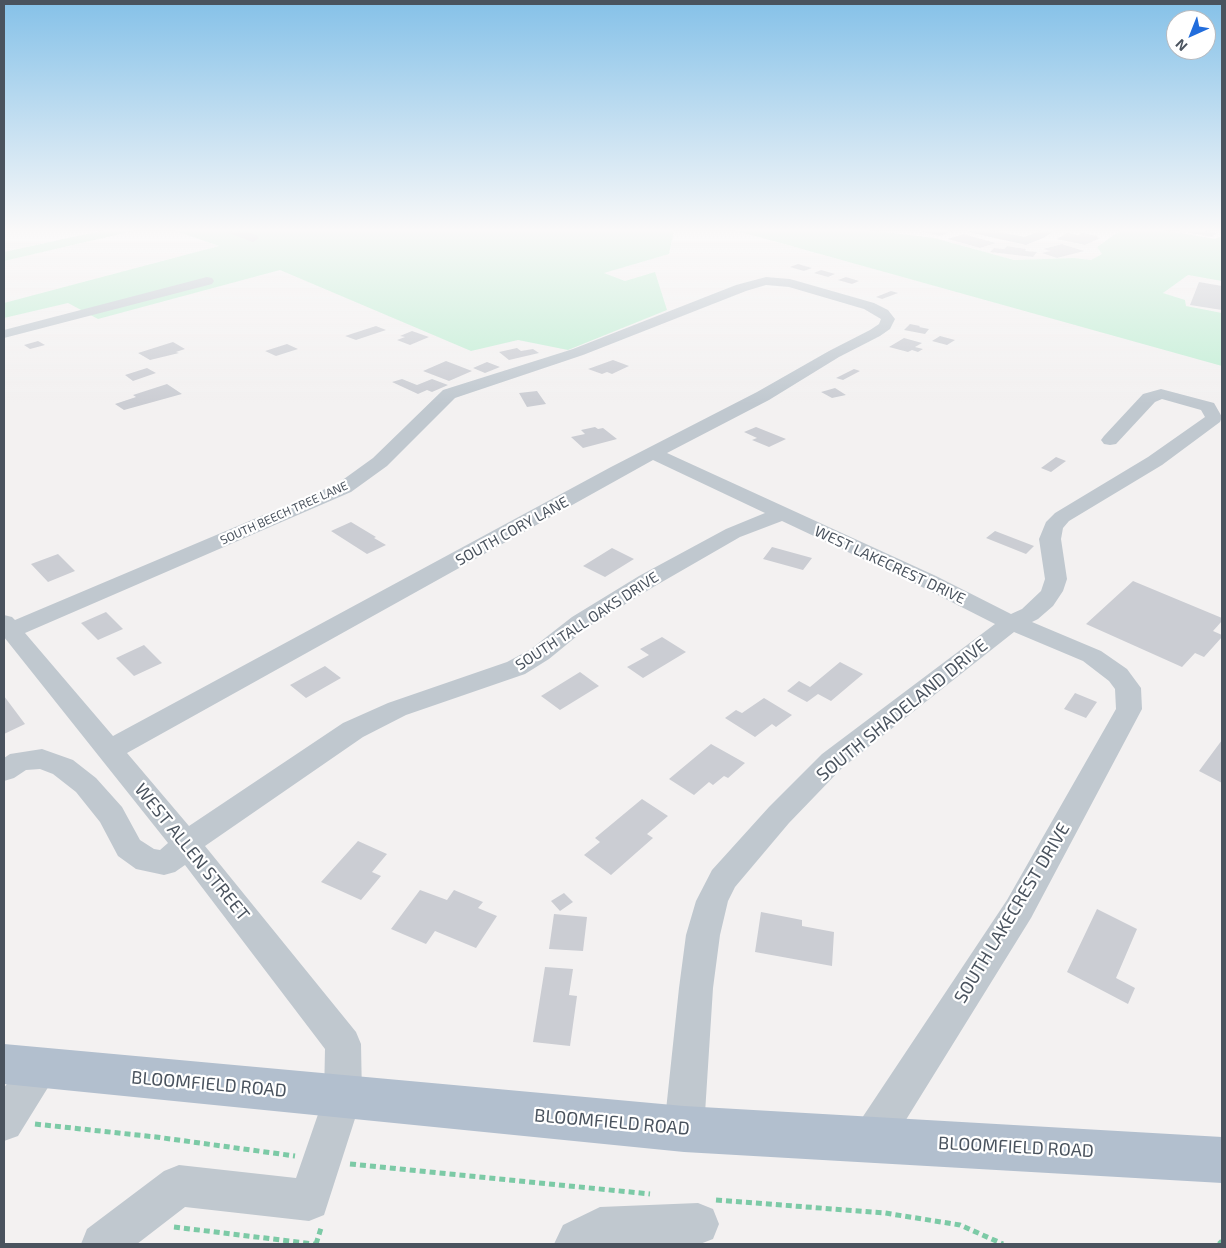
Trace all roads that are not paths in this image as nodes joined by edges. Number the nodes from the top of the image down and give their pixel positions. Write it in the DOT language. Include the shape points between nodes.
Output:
graph roads {
  1 [pos="179,288"];
  2 [pos="740,288"];
  3 [pos="808,288"];
  4 [pos="869,306"];
  5 [pos="4,334"];
  6 [pos="1110,440"];
  7 [pos="653,453"];
  8 [pos="781,514"];
  9 [pos="1012,622"];
  10 [pos="7,626"];
  11 [pos="1124,681"];
  12 [pos="110,750"];
  13 [pos="4,771"];
  14 [pos="186,844"];
  15 [pos="21,1066"];
  16 [pos="343,1097"];
  17 [pos="4,1121"];
  18 [pos="684,1129"];
  19 [pos="872,1138"];
  20 [pos="1222,1160"];
  21 [pos="706,1212"];
  22 [pos="116,1233"];
  23 [pos="575,1244"];
  1 -- 5 [label="street"];
  2 -- 10 [label="street, SOUTH BEECH TREE LANE" via="578,352 449,394 380,462 344,488"];
  3 -- 4 [label="street, SOUTH BEECH TREE LANE"];
  4 -- 7 [label="street, SOUTH CORY LANE" via="888,319 882,329"];
  6 -- 9 [label="street, SOUTH SHADELAND DRIVE" via="1149,398 1161,394 1208,407 1214,418 1053,526 1050,539 1056,579 1052,591 1030,614"];
  7 -- 8 [label="street, WEST LAKECREST DRIVE"];
  7 -- 12 [label="street, SOUTH CORY LANE"];
  8 -- 9 [label="street, WEST LAKECREST DRIVE"];
  8 -- 14 [label="street, SOUTH TALL OAKS DRIVE" via="733,534 647,581 580,622 540,654 516,668 397,709 353,730"];
  9 -- 11 [label="street, WEST LAKECREST DRIVE" via="1092,656"];
  9 -- 18 [label="street, SOUTH SHADELAND DRIVE" via="832,761 723,879 712,901 703,935"];
  10 -- 12 [label="street, WEST ALLEN STREET"];
  11 -- 19 [label="street, SOUTH LAKECREST DRIVE" via="1130,702 1125,718 1019,908"];
  12 -- 14 [label="street, WEST ALLEN STREET"];
  13 -- 14 [label="street, SOUTH TALL OAKS DRIVE" via="20,761 42,759 63,767 101,802 129,848 147,860 164,863"];
  14 -- 16 [label="street, WEST ALLEN STREET" via="343,1044"];
  15 -- 16 [label="main road, BLOOMFIELD ROAD"];
  15 -- 17 [label="street"];
  16 -- 18 [label="main road, BLOOMFIELD ROAD"];
  16 -- 22 [label="street, WEST ALLEN STREET" via="309,1200 179,1186"];
  18 -- 19 [label="main road, BLOOMFIELD ROAD"];
  19 -- 20 [label="main road, BLOOMFIELD ROAD"];
  21 -- 23 [label="street" via="600,1228"];
}
